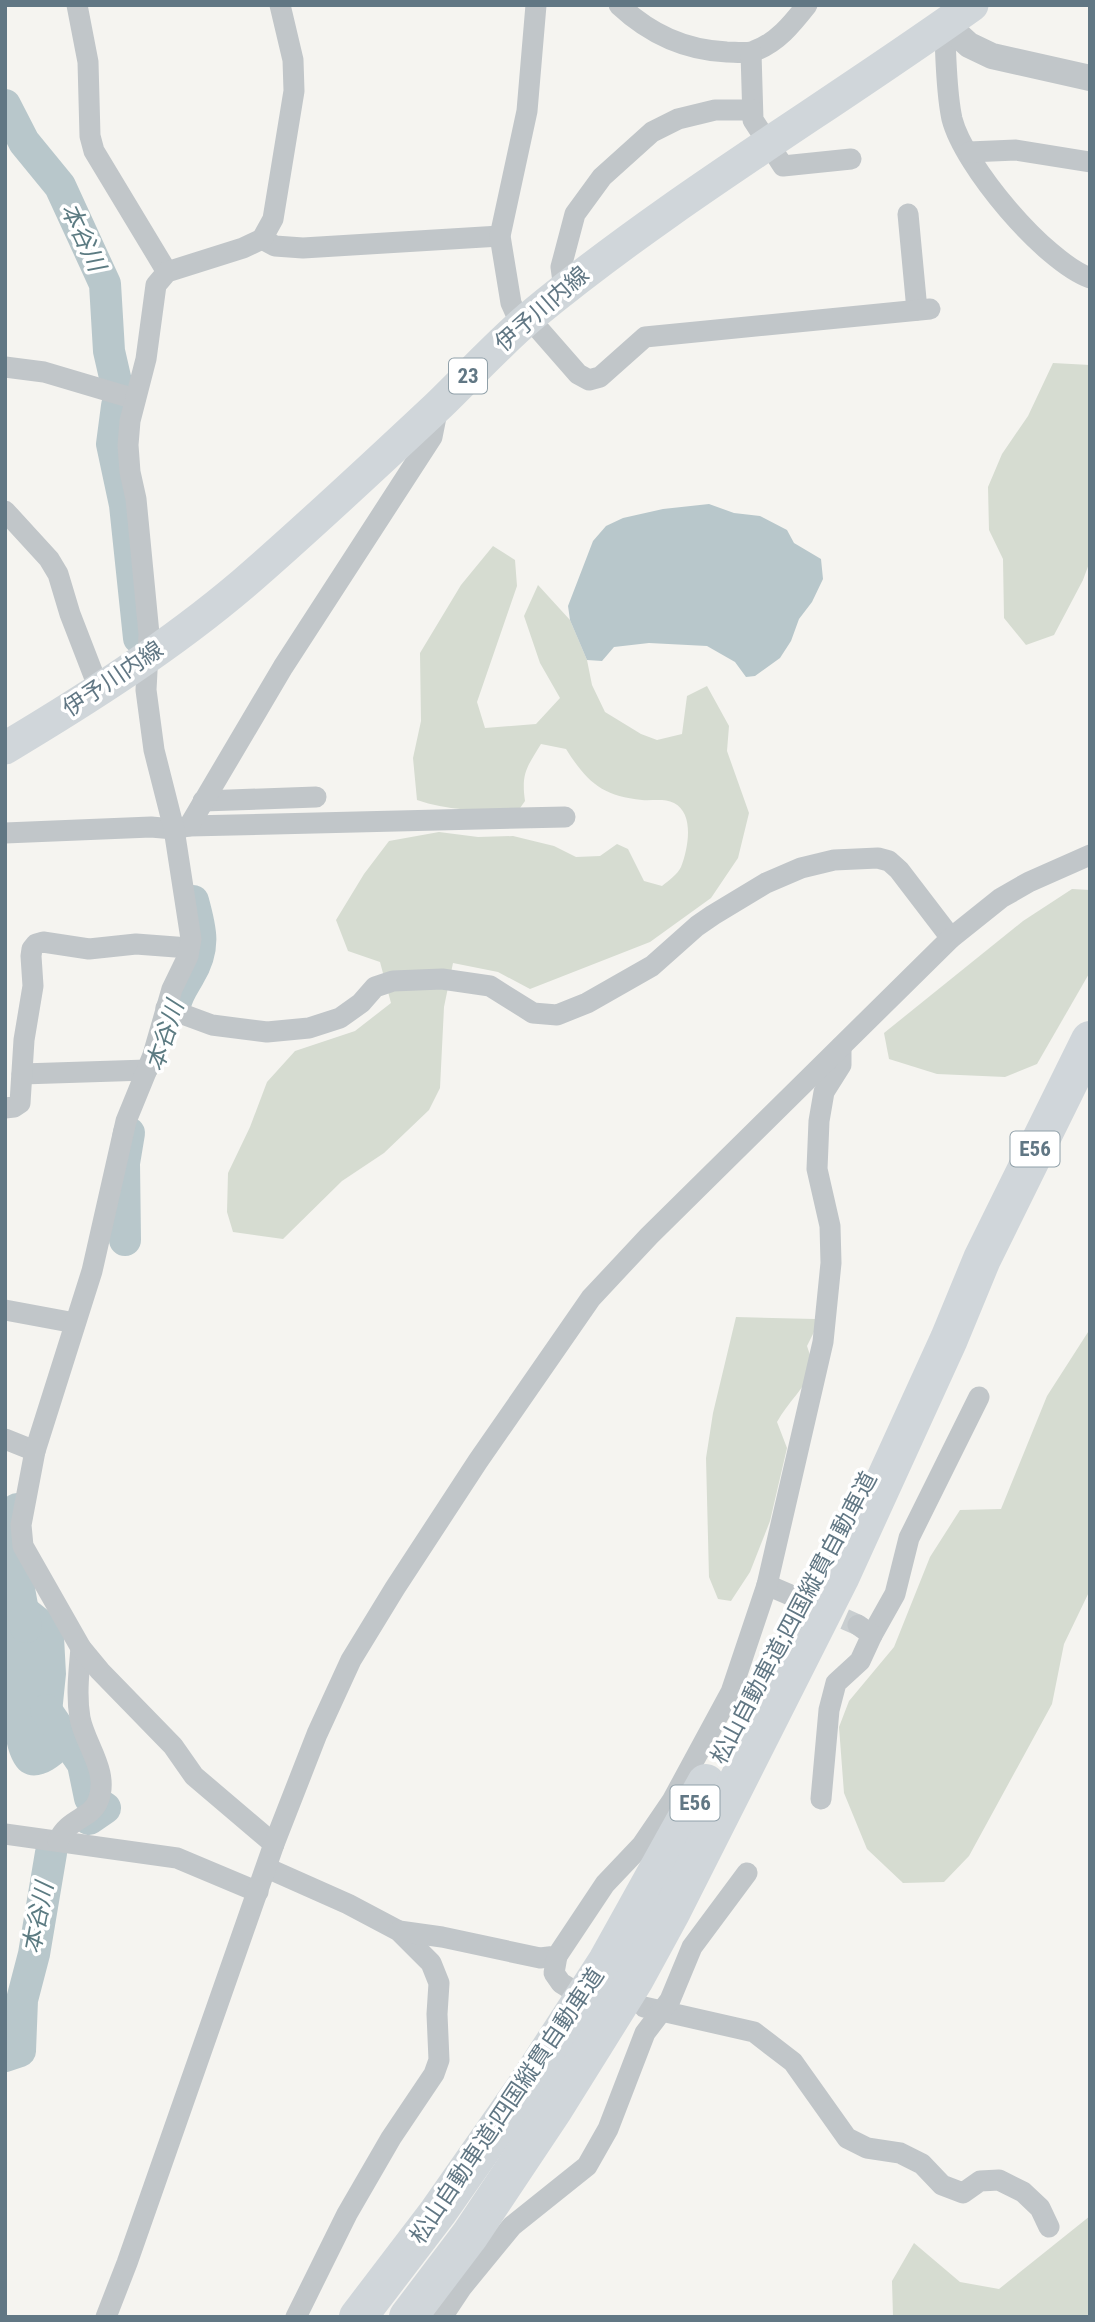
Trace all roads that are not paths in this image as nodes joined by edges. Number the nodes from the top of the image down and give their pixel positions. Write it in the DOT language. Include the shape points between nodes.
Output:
graph roads {
  1 [pos="78,5"];
  2 [pos="281,5"];
  3 [pos="536,5"];
  4 [pos="619,5"];
  5 [pos="807,5"];
  6 [pos="955,11"];
  7 [pos="751,53"];
  8 [pos="1090,78"];
  9 [pos="752,110"];
  10 [pos="768,143"];
  11 [pos="969,152"];
  12 [pos="851,159"];
  13 [pos="1090,162"];
  14 [pos="908,214"];
  15 [pos="500,236"];
  16 [pos="262,239"];
  17 [pos="167,272"];
  18 [pos="1090,278"];
  19 [pos="564,289"];
  20 [pos="525,321"];
  21 [pos="5,367"];
  22 [pos="135,399"];
  23 [pos="438,405"];
  24 [pos="5,511"];
  25 [pos="146,657"];
  26 [pos="99,689"];
  27 [pos="5,748"];
  28 [pos="316,797"];
  29 [pos="203,802"];
  30 [pos="565,817"];
  31 [pos="181,827"];
  32 [pos="5,833"];
  33 [pos="1090,855"];
  34 [pos="951,939"];
  35 [pos="190,948"];
  36 [pos="166,1008"];
  37 [pos="1090,1040"];
  38 [pos="841,1047"];
  39 [pos="147,1070"];
  40 [pos="22,1074"];
  41 [pos="5,1108"];
  42 [pos="982,1259"];
  43 [pos="5,1310"];
  44 [pos="75,1323"];
  45 [pos="979,1397"];
  46 [pos="5,1439"];
  47 [pos="35,1451"];
  48 [pos="766,1585"];
  49 [pos="788,1594"];
  50 [pos="81,1648"];
  51 [pos="821,1799"];
  52 [pos="5,1834"];
  53 [pos="58,1842"];
  54 [pos="274,1844"];
  55 [pos="267,1868"];
  56 [pos="747,1873"];
  57 [pos="258,1892"];
  58 [pos="399,1931"];
  59 [pos="556,1956"];
  60 [pos="569,1987"];
  61 [pos="652,2009"];
  62 [pos="1049,2227"];
  63 [pos="106,2317"];
  64 [pos="296,2317"];
  65 [pos="358,2317"];
  66 [pos="408,2317"];
  67 [pos="442,2317"];
  1 -- 17 [label="street" via="88,62 94,151"];
  2 -- 16 [label="street" via="293,60 294,91 273,219"];
  3 -- 15 [label="street" via="527,111"];
  4 -- 7 [label="street" via="638,23 673,42 705,51"];
  5 -- 7 [label="street" via="786,32"];
  6 -- 8 [label="street" via="968,45 992,56"];
  6 -- 10 [label="main road, 伊予川内線 / 23"];
  6 -- 11 [label="street" via="952,119"];
  7 -- 9 [label="street"];
  9 -- 10 [label="street" via="757,130"];
  9 -- 19 [label="street" via="698,113 678,119 652,132 602,177 575,214 561,267"];
  10 -- 12 [label="street" via="783,166"];
  10 -- 19 [label="main road, 伊予川内線 / 23"];
  11 -- 13 [label="street" via="1016,150"];
  11 -- 18 [label="street" via="1014,217 1060,261"];
  14 -- 20 [label="street" via="924,310 645,337 600,377 589,380"];
  15 -- 16 [label="street" via="303,248 275,246"];
  15 -- 20 [label="street" via="511,303"];
  16 -- 17 [label="street"];
  17 -- 22 [label="street" via="156,285 146,359"];
  19 -- 20 [label="main road, 伊予川内線 / 23"];
  20 -- 23 [label="main road, 伊予川内線 / 23"];
  21 -- 22 [label="street" via="44,372"];
  22 -- 25 [label="street" via="128,445 149,634"];
  23 -- 25 [label="main road, 伊予川内線 / 23" via="243,584"];
  23 -- 29 [label="street" via="432,437 283,667"];
  24 -- 26 [label="street" via="58,574"];
  25 -- 26 [label="main road, 伊予川内線 / 23"];
  25 -- 31 [label="street" via="154,750"];
  26 -- 27 [label="main road, 伊予川内線 / 23"];
  28 -- 29 [label="street"];
  29 -- 31 [label="street"];
  30 -- 31 [label="street"];
  31 -- 32 [label="street"];
  31 -- 35 [label="street"];
  33 -- 34 [label="street" via="1001,898"];
  34 -- 36 [label="street" via="889,861 834,860 766,883 697,926 652,966 556,1015 533,1013 490,986 442,979 375,986 340,1018 309,1028 267,1032 212,1025"];
  34 -- 38 [label="street"];
  35 -- 36 [label="street"];
  35 -- 40 [label="street" via="136,944 89,949 36,944 31,956 33,986"];
  36 -- 39 [label="street"];
  37 -- 42 [label="highway, 松山自動車道;四国縦貫自動車道 / E56"];
  38 -- 48 [label="street" via="841,1065 824,1092 819,1121 817,1169 831,1250 823,1342"];
  38 -- 54 [label="street" via="591,1298 478,1461 351,1660"];
  39 -- 40 [label="street"];
  39 -- 44 [label="street" via="126,1121 92,1271"];
  40 -- 41 [label="street" via="20,1103"];
  42 -- 65 [label="highway, 松山自動車道;四国縦貫自動車道 / E56" via="823,1568 607,1961 446,2201"];
  42 -- 66 [label="highway, 松山自動車道;四国縦貫自動車道 / E56" via="840,1578 671,1913 554,2109 470,2235"];
  43 -- 44 [label="street"];
  44 -- 47 [label="street"];
  45 -- 51 [label="street" via="909,1538 895,1594 865,1630 860,1661 836,1683"];
  46 -- 47 [label="street"];
  47 -- 50 [label="street" via="21,1525 23,1546"];
  48 -- 49 [label="street"];
  48 -- 59 [label="street" via="731,1692 672,1801 642,1845 605,1884"];
  50 -- 53 [label="street" via="78,1698 81,1721 98,1764 99,1799 92,1810 62,1831"];
  50 -- 54 [label="street" via="173,1746 194,1776"];
  52 -- 53 [label="street"];
  53 -- 57 [label="street" via="177,1858"];
  54 -- 55 [label="street"];
  55 -- 57 [label="street"];
  55 -- 58 [label="street"];
  56 -- 61 [label="street" via="692,1947 670,2000"];
  57 -- 63 [label="street"];
  58 -- 59 [label="street" via="540,1958"];
  58 -- 64 [label="street" via="431,1963 439,1983 439,2060 347,2214"];
  59 -- 60 [label="street" via="554,1973"];
  61 -- 62 [label="street" via="754,2032 793,2062 846,2138 867,2148 900,2153 922,2164 942,2185 963,2193 981,2181 999,2180 1023,2192 1040,2208"];
  61 -- 67 [label="street" via="608,2129 587,2166 512,2226"];
}
